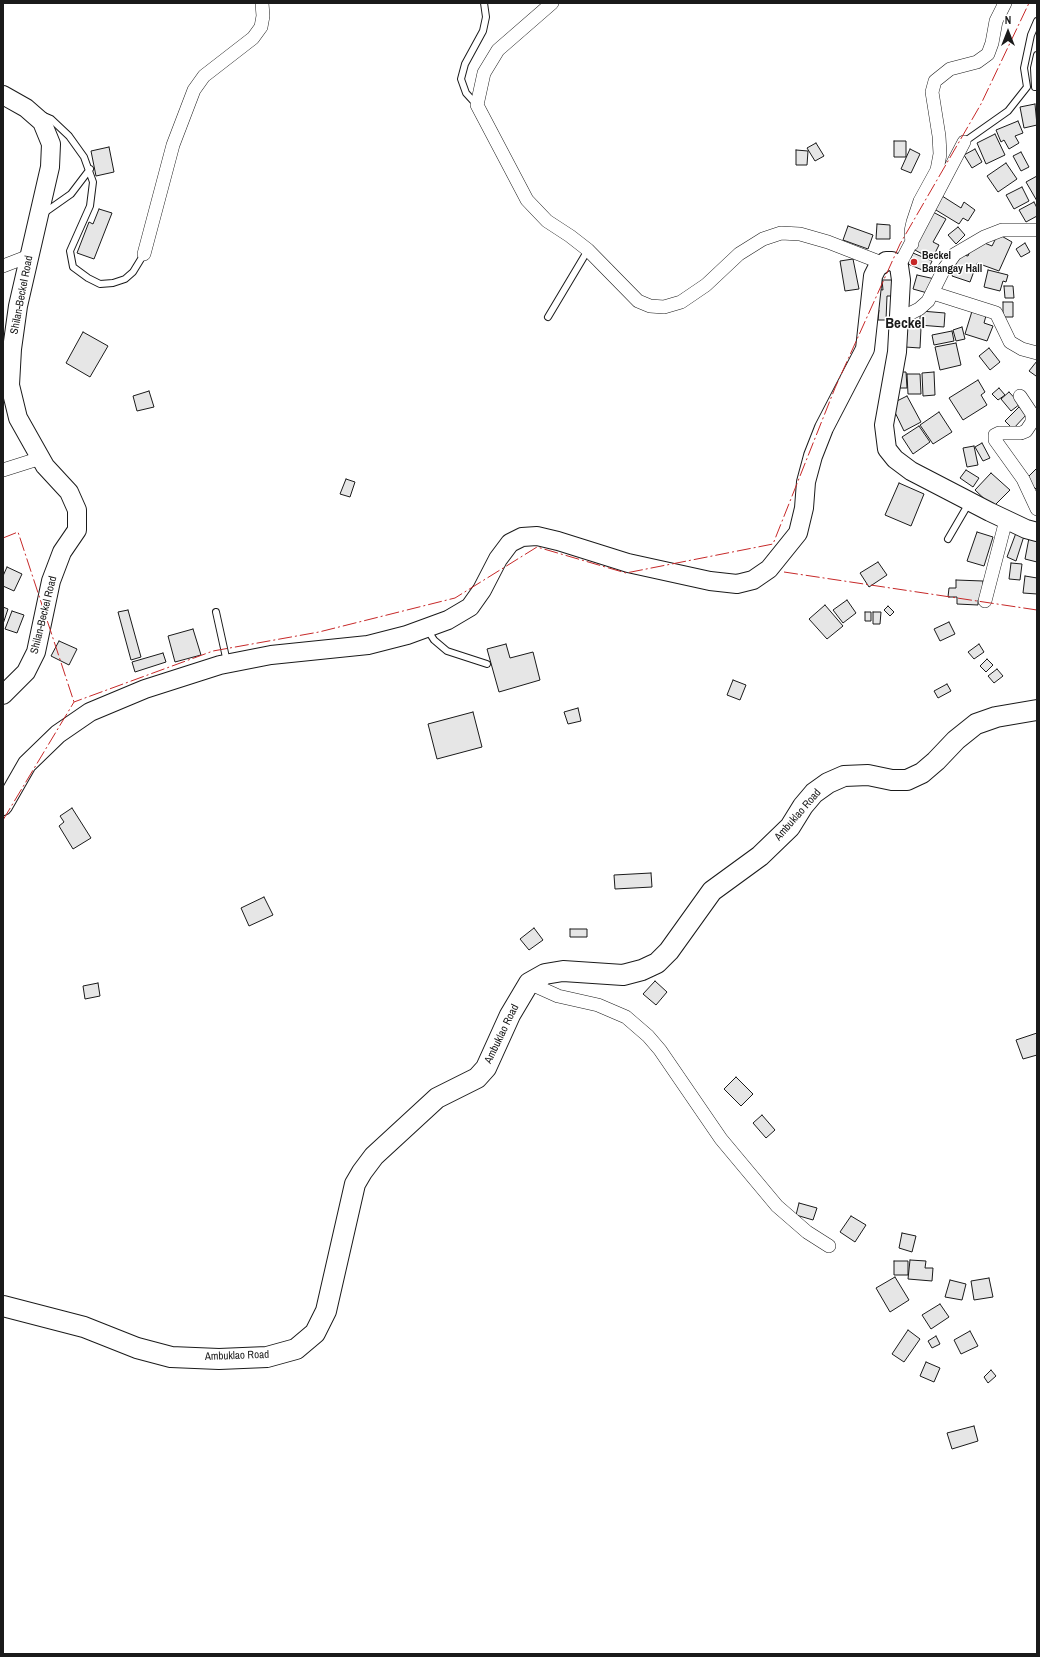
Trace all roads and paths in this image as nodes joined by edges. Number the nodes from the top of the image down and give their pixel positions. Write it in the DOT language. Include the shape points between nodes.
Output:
graph roads {
  1 [pos="262,3"];
  2 [pos="484,3"];
  3 [pos="552,3"];
  4 [pos="1005,3"];
  5 [pos="1037,21"];
  6 [pos="1037,55"];
  7 [pos="1028,84"];
  8 [pos="1036,88"];
  9 [pos="3,95"];
  10 [pos="478,105"];
  11 [pos="26,108"];
  12 [pos="964,142"];
  13 [pos="90,168"];
  14 [pos="38,217"];
  15 [pos="1037,230"];
  16 [pos="912,244"];
  17 [pos="588,250"];
  18 [pos="144,254"];
  19 [pos="29,256"];
  20 [pos="891,264"];
  21 [pos="3,266"];
  22 [pos="933,293"];
  23 [pos="548,317"];
  24 [pos="898,319"];
  25 [pos="7,349"];
  26 [pos="1037,353"];
  27 [pos="1020,396"];
  28 [pos="41,458"];
  29 [pos="3,470"];
  30 [pos="970,502"];
  31 [pos="1037,509"];
  32 [pos="1006,520"];
  33 [pos="1037,532"];
  34 [pos="948,539"];
  35 [pos="985,601"];
  36 [pos="216,612"];
  37 [pos="426,628"];
  38 [pos="227,663"];
  39 [pos="487,664"];
  40 [pos="3,696"];
  41 [pos="1037,710"];
  42 [pos="3,806"];
  43 [pos="529,984"];
  44 [pos="829,1246"];
  45 [pos="3,1306"];
  1 -- 18 [label="street" via="261,27 253,38 204,76 194,90 173,145"];
  2 -- 10 [label="lane" via="486,17 483,31 465,64 461,79 466,93"];
  3 -- 10 [label="street" via="498,50 484,73"];
  4 -- 16 [label="street" via="996,22 988,54 977,62 950,69 935,81 932,92 940,154 937,170 920,202 913,222"];
  5 -- 7 [label="lane" via="1031,35 1024,68"];
  6 -- 8 [label="lane" via="1034,68"];
  7 -- 8 [label="lane"];
  7 -- 12 [label="lane" via="1008,111"];
  9 -- 11 [label="street, Shilan-Beckel Road"];
  10 -- 17 [label="street" via="527,200 546,221"];
  11 -- 13 [label="lane" via="51,119 69,136"];
  11 -- 14 [label="street, Shilan-Beckel Road" via="42,122 51,144 50,167"];
  12 -- 16 [label="street"];
  13 -- 14 [label="lane" via="71,194"];
  13 -- 18 [label="lane" via="93,182 90,206 70,251 73,267 100,284 113,283 125,279 133,272"];
  14 -- 19 [label="street, Shilan-Beckel Road"];
  15 -- 22 [label="street" via="1002,230 962,250 949,260"];
  16 -- 20 [label="street"];
  17 -- 20 [label="street" via="638,301 650,306 664,307 682,302 706,285 739,254 763,239 781,234 800,234"];
  17 -- 23 [label="lane"];
  19 -- 21 [label="street"];
  19 -- 25 [label="street, Shilan-Beckel Road"];
  20 -- 24 [label="street" via="900,280"];
  20 -- 37 [label="street" via="874,276 865,349 824,428 813,456 798,533 769,569 753,580 736,584 710,581 628,563 537,536 522,537 510,543 498,559 470,607 448,620"];
  22 -- 24 [label="street" via="920,308"];
  22 -- 26 [label="street" via="996,314 1010,342"];
  24 -- 30 [label="street" via="897,352 884,425 887,449 911,471"];
  25 -- 28 [label="street, Shilan-Beckel Road" via="10,385 18,418"];
  27 -- 31 [label="street" via="1032,414 1032,422 1022,433 999,433 995,435 995,440 1023,478"];
  28 -- 29 [label="street"];
  28 -- 40 [label="street, Shilan-Beckel Road" via="69,492 77,510 77,530 62,552 51,581 36,652 26,672"];
  30 -- 32 [label="street"];
  30 -- 34 [label="lane"];
  32 -- 33 [label="street"];
  32 -- 35 [label="street"];
  36 -- 38 [label="lane"];
  37 -- 38 [label="street" via="368,645 271,654"];
  37 -- 39 [label="lane" via="434,640 448,651"];
  38 -- 42 [label="street" via="145,689 90,712 58,734 27,764"];
  41 -- 43 [label="main road, Ambuklao Road" via="996,717 976,724 922,773 907,780 868,775 844,776 828,783 814,793 790,827 760,856 712,891 669,951 657,963 623,975 563,971 544,974"];
  43 -- 44 [label="street" via="558,996 598,1006 626,1017 648,1036 721,1139 777,1206 807,1232"];
  43 -- 45 [label="main road, Ambuklao Road" via="510,1015 486,1068 477,1078 437,1098 374,1156 362,1172 355,1184 326,1311 316,1333 296,1349 267,1357 171,1357 137,1348 84,1327"];
}
